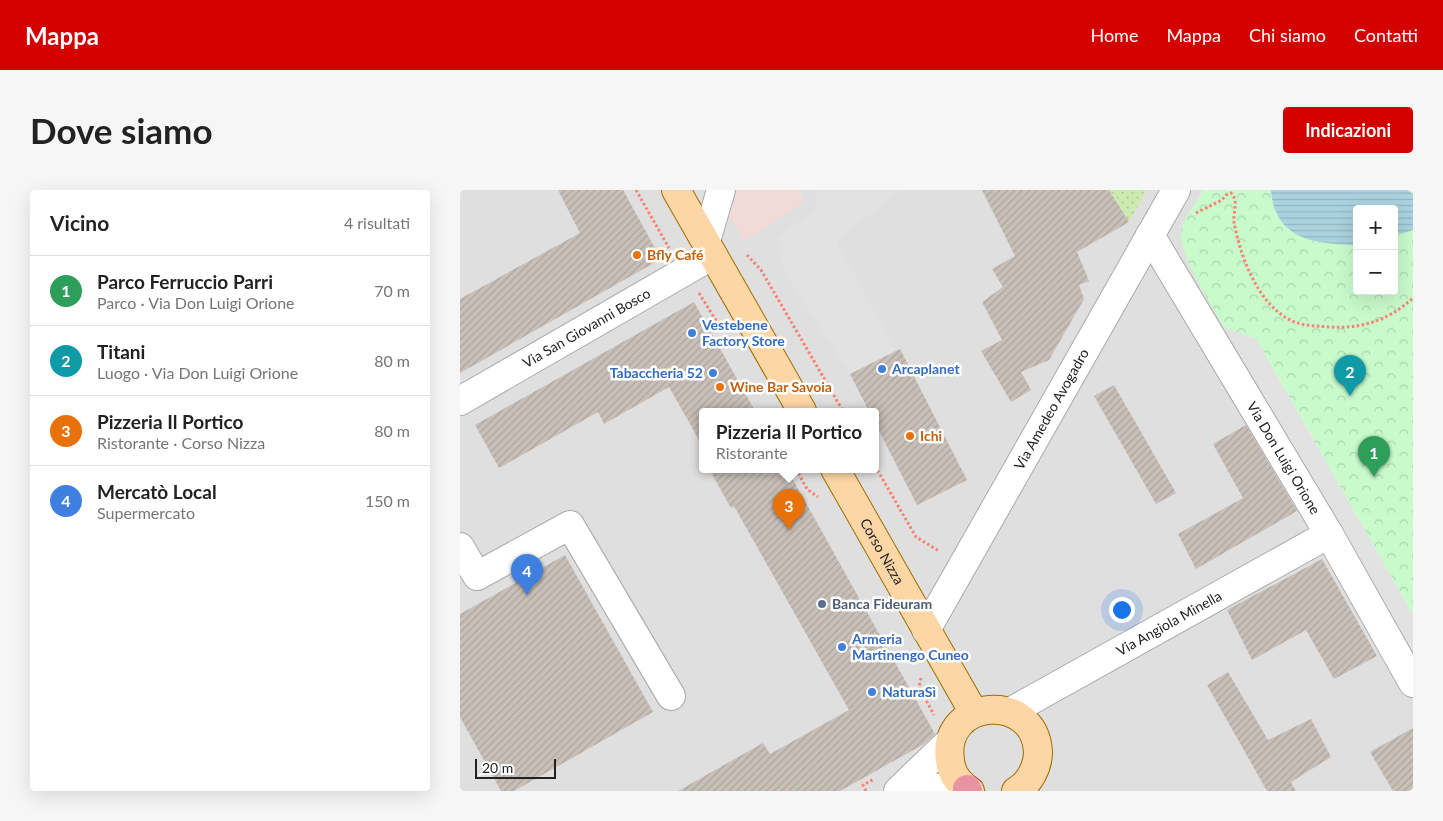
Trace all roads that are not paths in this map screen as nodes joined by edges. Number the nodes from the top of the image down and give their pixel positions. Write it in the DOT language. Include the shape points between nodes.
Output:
graph roads {
  1 [pos="676,190"];
  2 [pos="721,190"];
  3 [pos="1176,190"];
  4 [pos="1150,235"];
  5 [pos="709,248"];
  6 [pos="460,401"];
  7 [pos="800,408"];
  8 [pos="837,473"];
  9 [pos="1329,534"];
  10 [pos="460,547"];
  11 [pos="926,630"];
  12 [pos="1413,682"];
  13 [pos="671,696"];
  14 [pos="1010,712"];
  15 [pos="974,713"];
  16 [pos="950,741"];
  17 [pos="966,789"];
  18 [pos="1019,790"];
  19 [pos="898,791"];
  20 [pos="918,791"];
  1 -- 5 [label="main road"];
  2 -- 5 [label="street"];
  3 -- 4 [label="street, Via Amedeo Avogadro"];
  4 -- 9 [label="street, Via Don Luigi Orione"];
  4 -- 11 [label="street, Via Amedeo Avogadro"];
  5 -- 6 [label="street, Via San Giovanni Bosco" via="684,272"];
  5 -- 7 [label="main road"];
  8 -- 11 [label="main road, Corso Nizza"];
  9 -- 12 [label="street, Via Don Luigi Orione"];
  9 -- 14 [label="street, Via Angiola Minella"];
  10 -- 13 [label="street" via="477,576 570,525"];
  11 -- 15 [label="main road, Corso Nizza"];
  14 -- 15 [label="main road" via="998,709"];
  14 -- 18 [label="main road" via="1030,728 1038,754 1030,779"];
  15 -- 16 [label="main road" via="959,724"];
  16 -- 17 [label="main road" via="950,764"];
  16 -- 19 [label="street"];
  17 -- 20 [label="street"];
}
